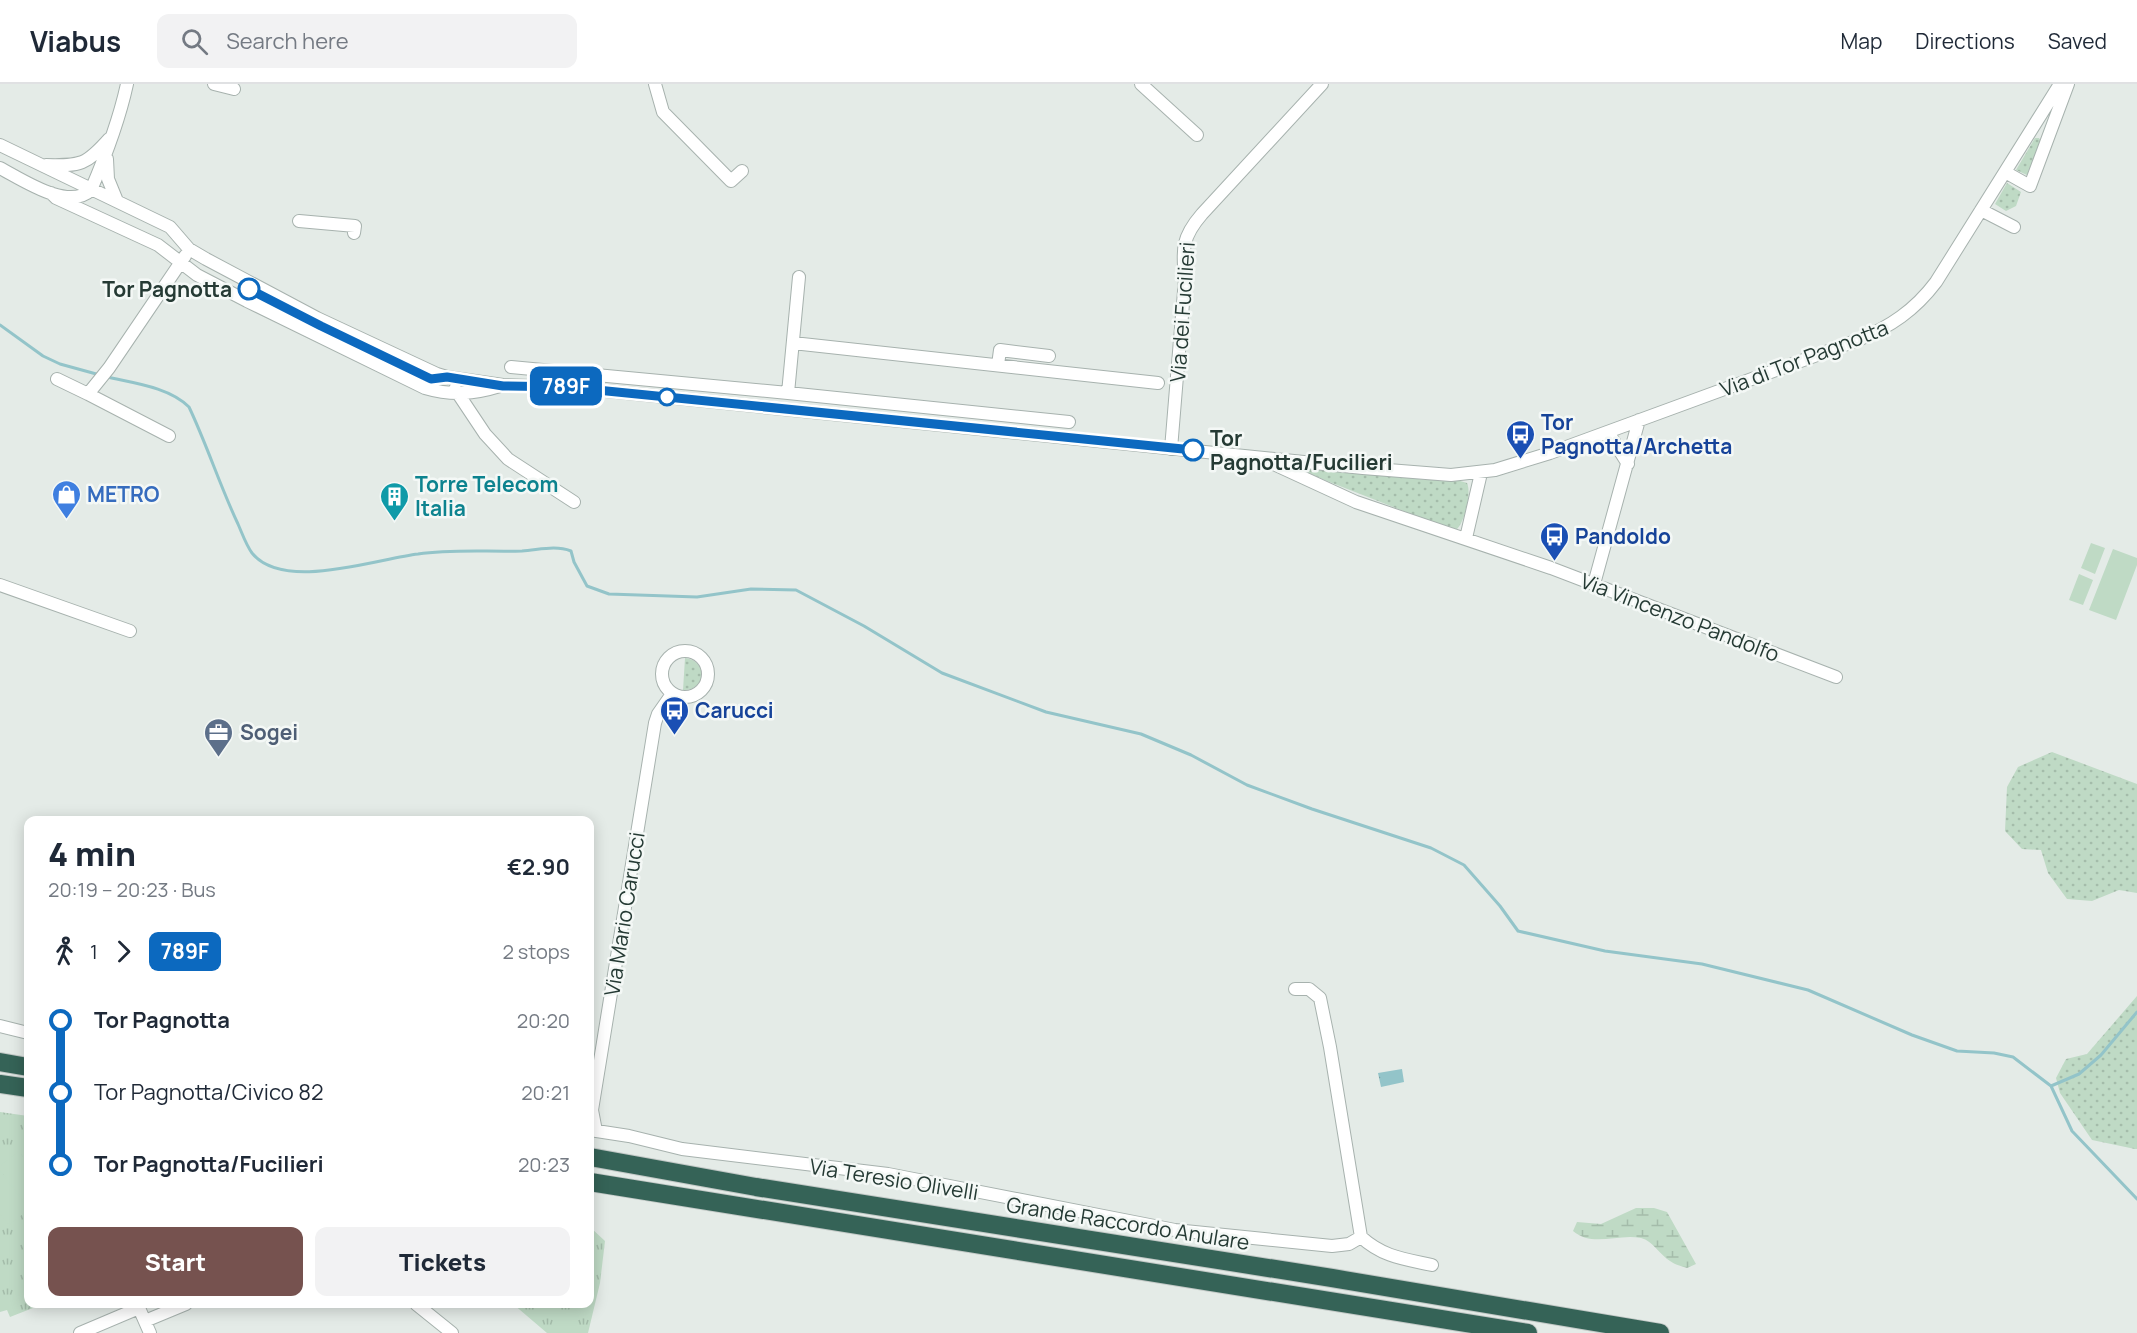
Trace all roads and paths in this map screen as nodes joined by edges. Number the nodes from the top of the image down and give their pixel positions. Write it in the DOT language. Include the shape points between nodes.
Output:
graph roads {
  1 [pos="127,84"];
  2 [pos="214,84"];
  3 [pos="655,84"];
  4 [pos="1140,84"];
  5 [pos="1322,84"];
  6 [pos="2060,84"];
  7 [pos="2068,84"];
  8 [pos="234,88"];
  9 [pos="113,135"];
  10 [pos="1197,135"];
  11 [pos="0,145"];
  12 [pos="107,154"];
  13 [pos="42,165"];
  14 [pos="0,168"];
  15 [pos="742,171"];
  16 [pos="2005,172"];
  17 [pos="91,190"];
  18 [pos="51,194"];
  19 [pos="117,201"];
  20 [pos="1981,210"];
  21 [pos="299,221"];
  22 [pos="2014,227"];
  23 [pos="354,233"];
  24 [pos="189,249"];
  25 [pos="182,262"];
  26 [pos="799,277"];
  27 [pos="793,343"];
  28 [pos="1049,356"];
  29 [pos="998,365"];
  30 [pos="511,367"];
  31 [pos="447,377"];
  32 [pos="57,379"];
  33 [pos="1158,383"];
  34 [pos="503,386"];
  35 [pos="788,393"];
  36 [pos="88,394"];
  37 [pos="459,394"];
  38 [pos="1639,420"];
  39 [pos="1069,422"];
  40 [pos="1608,432"];
  41 [pos="169,436"];
  42 [pos="1171,449"];
  43 [pos="1256,456"];
  44 [pos="1628,464"];
  45 [pos="1481,473"];
  46 [pos="574,502"];
  47 [pos="1466,538"];
  48 [pos="1594,584"];
  49 [pos="0,585"];
  50 [pos="130,631"];
  51 [pos="1836,677"];
  52 [pos="672,694"];
  53 [pos="1295,989"];
  54 [pos="0,1026"];
  55 [pos="24,1032"];
  56 [pos="0,1062"];
  57 [pos="24,1065"];
  58 [pos="0,1084"];
  59 [pos="24,1087"];
  60 [pos="594,1098"];
  61 [pos="594,1131"];
  62 [pos="594,1158"];
  63 [pos="594,1183"];
  64 [pos="1361,1237"];
  65 [pos="1432,1264"];
  66 [pos="179,1308"];
  67 [pos="421,1308"];
  68 [pos="148,1327"];
  69 [pos="80,1333"];
  70 [pos="452,1333"];
  71 [pos="1528,1333"];
  72 [pos="1660,1333"];
  1 -- 9 [label="street"];
  2 -- 8 [label="street"];
  3 -- 15 [label="street" via="663,112 731,181"];
  4 -- 10 [label="street"];
  5 -- 42 [label="street, Via dei Fucilieri" via="1185,238"];
  6 -- 16 [label="street, Via di Tor Pagnotta"];
  7 -- 16 [label="street" via="2030,186"];
  9 -- 12 [label="street"];
  9 -- 13 [label="street" via="84,163"];
  11 -- 13 [label="street, Via di Tor Pagnotta"];
  12 -- 17 [label="street"];
  12 -- 19 [label="street" via="108,179"];
  13 -- 17 [label="street, Via di Tor Pagnotta"];
  14 -- 18 [label="street, Via di Tor Pagnotta"];
  16 -- 20 [label="street, Via di Tor Pagnotta"];
  17 -- 18 [label="street, Via di Tor Pagnotta" via="77,198"];
  17 -- 19 [label="street, Via di Tor Pagnotta"];
  18 -- 25 [label="street, Via di Tor Pagnotta" via="158,245"];
  19 -- 24 [label="street, Via di Tor Pagnotta" via="170,227"];
  20 -- 22 [label="street"];
  20 -- 38 [label="street, Via di Tor Pagnotta" via="1931,290 1895,323"];
  21 -- 23 [label="street" via="355,226"];
  24 -- 25 [label="street"];
  24 -- 31 [label="street, Via di Tor Pagnotta" via="317,318"];
  25 -- 36 [label="street"];
  25 -- 37 [label="street, Via di Tor Pagnotta" via="197,275 247,301 425,388"];
  26 -- 27 [label="street"];
  27 -- 29 [label="street"];
  27 -- 35 [label="street"];
  28 -- 29 [label="street" via="1000,350"];
  29 -- 33 [label="street"];
  30 -- 35 [label="street"];
  31 -- 34 [label="street, Via di Tor Pagnotta"];
  31 -- 37 [label="street"];
  32 -- 36 [label="street"];
  34 -- 37 [label="street, Via di Tor Pagnotta"];
  34 -- 42 [label="street, Via di Tor Pagnotta" via="567,387"];
  35 -- 39 [label="street"];
  36 -- 41 [label="street"];
  37 -- 46 [label="street" via="485,434 508,459"];
  38 -- 40 [label="street, Via di Tor Pagnotta"];
  38 -- 44 [label="street"];
  40 -- 44 [label="street"];
  40 -- 45 [label="street, Via di Tor Pagnotta"];
  42 -- 43 [label="street, Via di Tor Pagnotta"];
  43 -- 45 [label="street, Via di Tor Pagnotta" via="1426,473"];
  43 -- 47 [label="street, Via Vincenzo Pandolfo" via="1356,502"];
  44 -- 48 [label="street"];
  45 -- 47 [label="street"];
  47 -- 48 [label="street, Via Vincenzo Pandolfo"];
  48 -- 51 [label="street, Via Vincenzo Pandolfo"];
  49 -- 50 [label="street"];
  52 -- 60 [label="street, Via Mario Carucci" via="655,723"];
  53 -- 64 [label="street" via="1309,989 1320,998"];
  54 -- 55 [label="street"];
  56 -- 57 [label="highway"];
  58 -- 59 [label="highway"];
  61 -- 64 [label="street, Via Teresio Olivelli" via="690,1150 888,1174 1175,1230 1332,1246 1349,1244"];
  62 -- 72 [label="highway, Grande Raccordo Anulare"];
  63 -- 71 [label="highway, Grande Raccordo Anulare"];
  64 -- 65 [label="street" via="1387,1255"];
  66 -- 68 [label="street"];
  67 -- 70 [label="street"];
  68 -- 69 [label="street" via="139,1308"];
}
